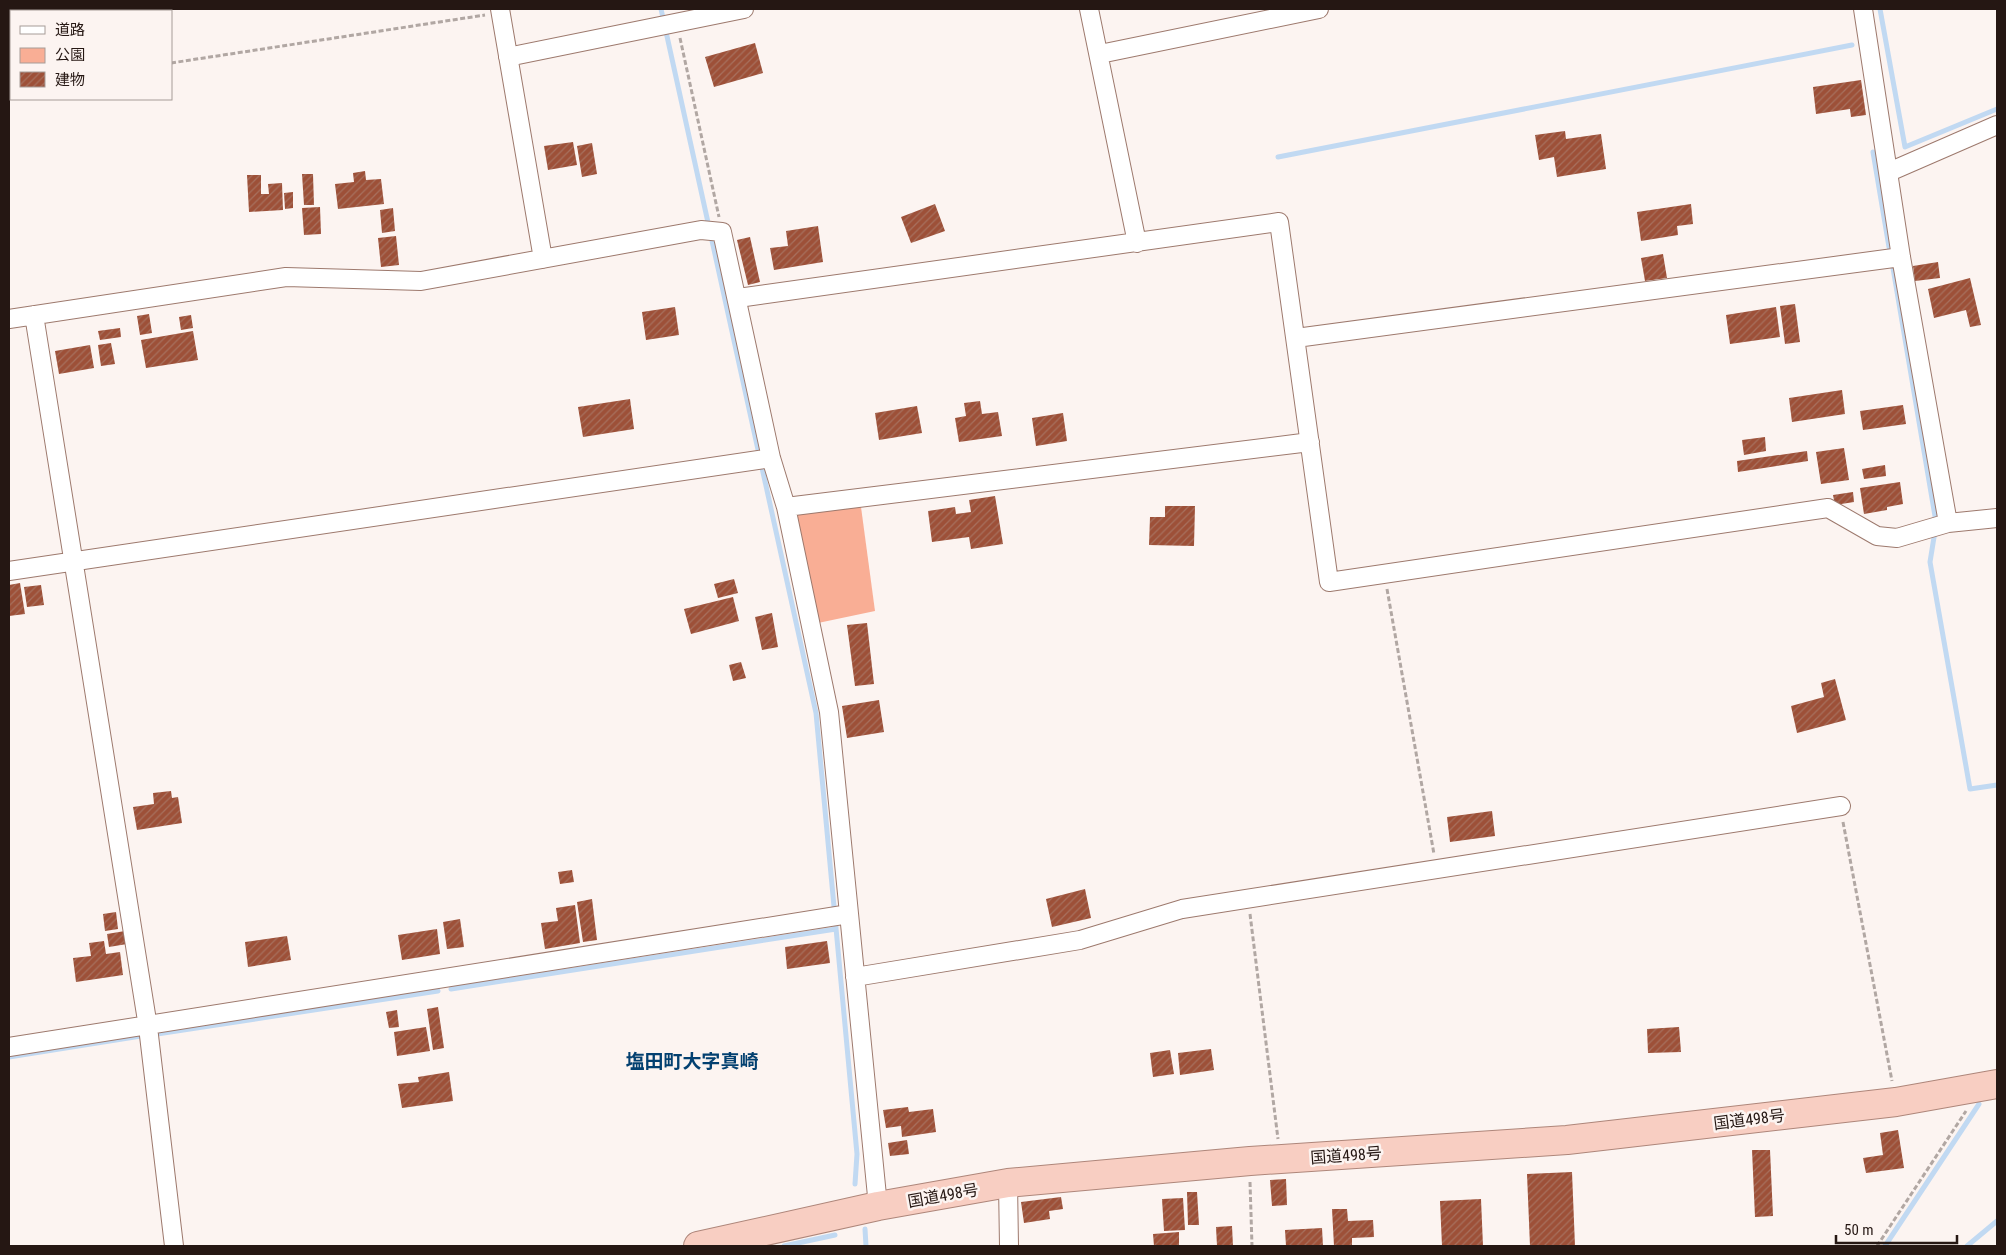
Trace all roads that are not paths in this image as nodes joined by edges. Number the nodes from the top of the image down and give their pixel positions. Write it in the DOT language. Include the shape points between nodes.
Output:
graph roads {
  1 [pos="744,9"];
  2 [pos="1089,9"];
  3 [pos="1318,9"];
  4 [pos="1863,9"];
  5 [pos="500,11"];
  6 [pos="1100,54"];
  7 [pos="508,57"];
  8 [pos="1997,125"];
  9 [pos="1890,172"];
  10 [pos="1137,243"];
  11 [pos="1901,257"];
  12 [pos="543,259"];
  13 [pos="738,298"];
  14 [pos="34,315"];
  15 [pos="9,319"];
  16 [pos="1296,338"];
  17 [pos="1310,442"];
  18 [pos="771,458"];
  19 [pos="786,507"];
  20 [pos="1997,518"];
  21 [pos="1948,523"];
  22 [pos="72,561"];
  23 [pos="9,570"];
  24 [pos="1840,806"];
  25 [pos="849,914"];
  26 [pos="855,978"];
  27 [pos="148,1027"];
  28 [pos="9,1047"];
  29 [pos="1985,1086"];
  30 [pos="1008,1183"];
  31 [pos="878,1206"];
  32 [pos="174,1246"];
  33 [pos="698,1246"];
  34 [pos="1009,1246"];
  1 -- 7 [label="street"];
  2 -- 6 [label="street"];
  3 -- 6 [label="street"];
  4 -- 9 [label="street"];
  5 -- 7 [label="street"];
  6 -- 10 [label="street"];
  7 -- 12 [label="street"];
  8 -- 9 [label="street"];
  9 -- 11 [label="street"];
  10 -- 13 [label="street"];
  10 -- 16 [label="street" via="1279,222"];
  11 -- 16 [label="street"];
  11 -- 21 [label="street"];
  12 -- 13 [label="street" via="701,230 722,232"];
  12 -- 14 [label="street" via="421,281 286,277"];
  13 -- 18 [label="street"];
  14 -- 15 [label="street"];
  14 -- 22 [label="street"];
  16 -- 17 [label="street"];
  17 -- 19 [label="street"];
  17 -- 21 [label="street" via="1329,582 1828,508 1877,536 1897,538"];
  18 -- 19 [label="street"];
  18 -- 22 [label="street"];
  19 -- 25 [label="street" via="829,712"];
  20 -- 21 [label="street"];
  22 -- 23 [label="street"];
  22 -- 27 [label="street"];
  24 -- 26 [label="street" via="1182,909 1080,940"];
  25 -- 26 [label="street"];
  25 -- 27 [label="street"];
  26 -- 31 [label="street"];
  27 -- 28 [label="street"];
  27 -- 32 [label="street"];
  29 -- 30 [label="highway, 国道498号" via="1896,1102 1567,1140 1250,1161"];
  30 -- 31 [label="highway, 国道498号"];
  30 -- 34 [label="street"];
  31 -- 33 [label="highway, 国道498号"];
}
